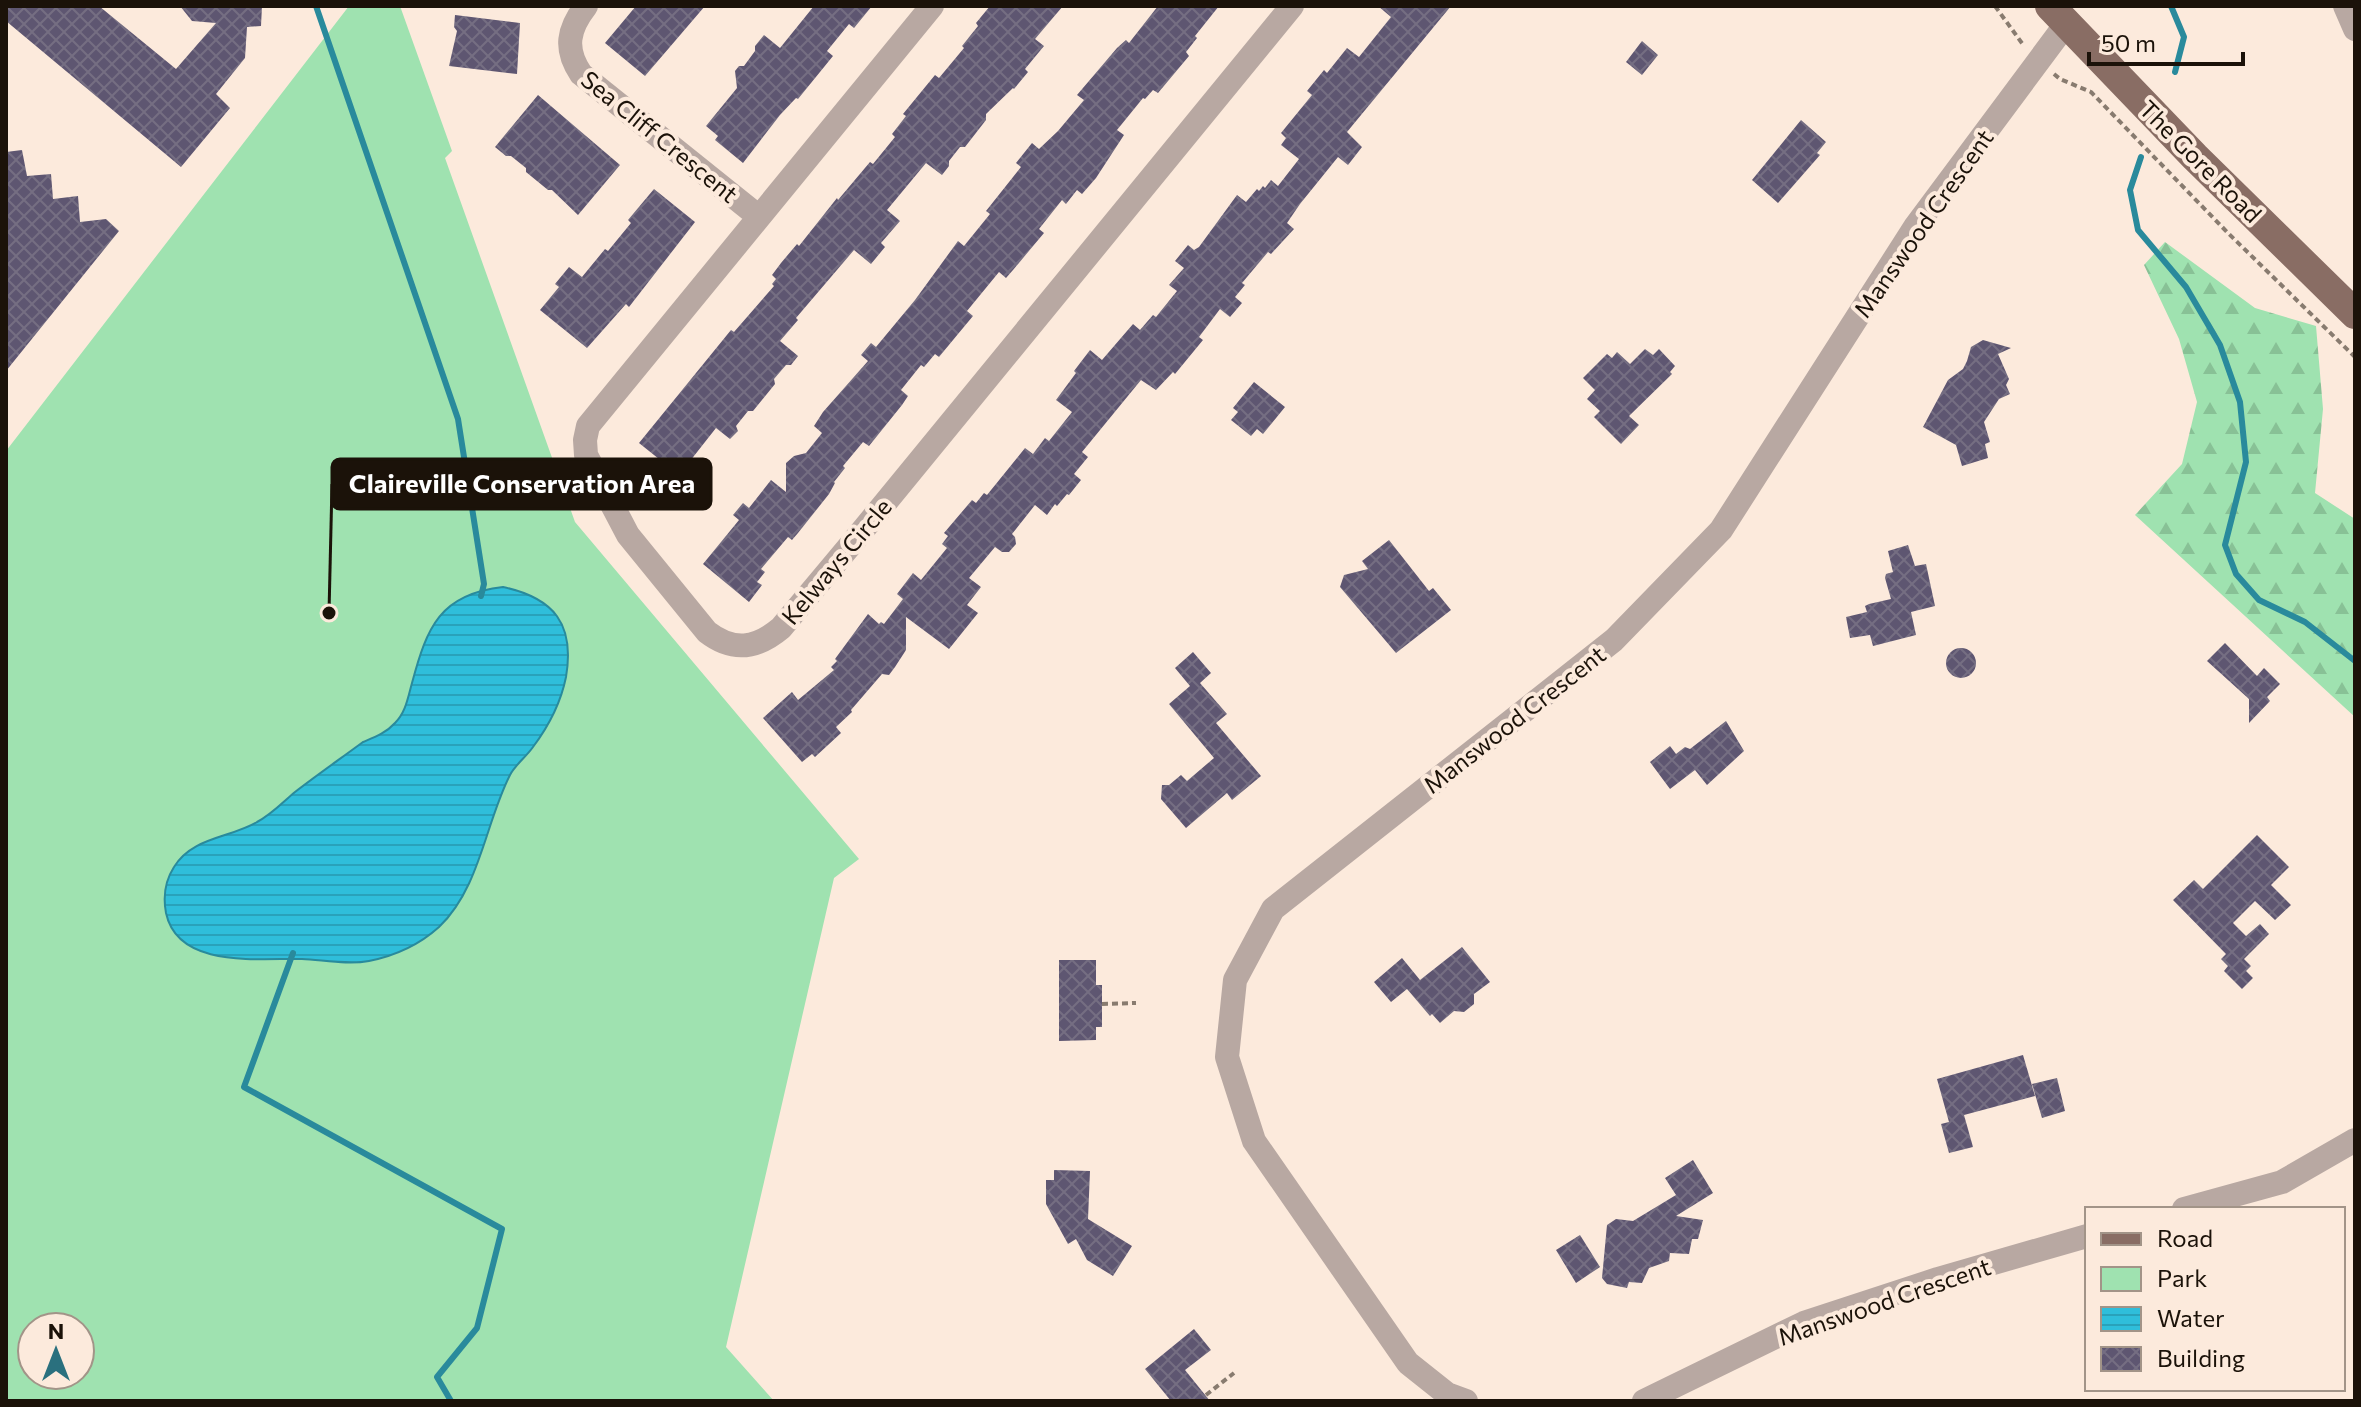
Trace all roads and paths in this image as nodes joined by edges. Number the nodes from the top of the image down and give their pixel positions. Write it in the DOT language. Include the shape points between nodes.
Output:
graph roads {
  1 [pos="586,6"];
  2 [pos="932,6"];
  3 [pos="1292,6"];
  4 [pos="1995,6"];
  5 [pos="2345,6"];
  6 [pos="2058,15"];
  7 [pos="2355,29"];
  8 [pos="2019,41"];
  9 [pos="2060,79"];
  10 [pos="2185,167"];
  11 [pos="759,217"];
  12 [pos="2355,314"];
  13 [pos="2355,357"];
  14 [pos="1136,1003"];
  15 [pos="1102,1004"];
  16 [pos="2355,1140"];
  17 [pos="2191,1207"];
  18 [pos="2085,1237"];
  19 [pos="1234,1373"];
  20 [pos="1206,1395"];
  21 [pos="1466,1401"];
  22 [pos="1644,1401"];
  1 -- 11 [label="street, Sea Cliff Crescent" via="570,33 569,48 581,74"];
  2 -- 11 [label="street, Kelways Circle"];
  3 -- 11 [label="street, Kelways Circle" via="781,628 753,646 736,647 707,632 628,535 594,474 585,440 596,415"];
  4 -- 8 [label="path"];
  5 -- 7 [label="street"];
  6 -- 10 [label="main road, The Gore Road" via="2097,55"];
  6 -- 21 [label="street, Manswood Crescent" via="1721,530 1614,640 1273,909 1235,980 1227,1057 1254,1141 1408,1363 1447,1394"];
  9 -- 10 [label="path" via="2091,92"];
  10 -- 12 [label="main road, The Gore Road"];
  10 -- 13 [label="path" via="2228,233"];
  14 -- 15 [label="path"];
  16 -- 17 [label="street" via="2282,1182"];
  18 -- 22 [label="street, Manswood Crescent" via="1804,1323"];
  19 -- 20 [label="path"];
}
